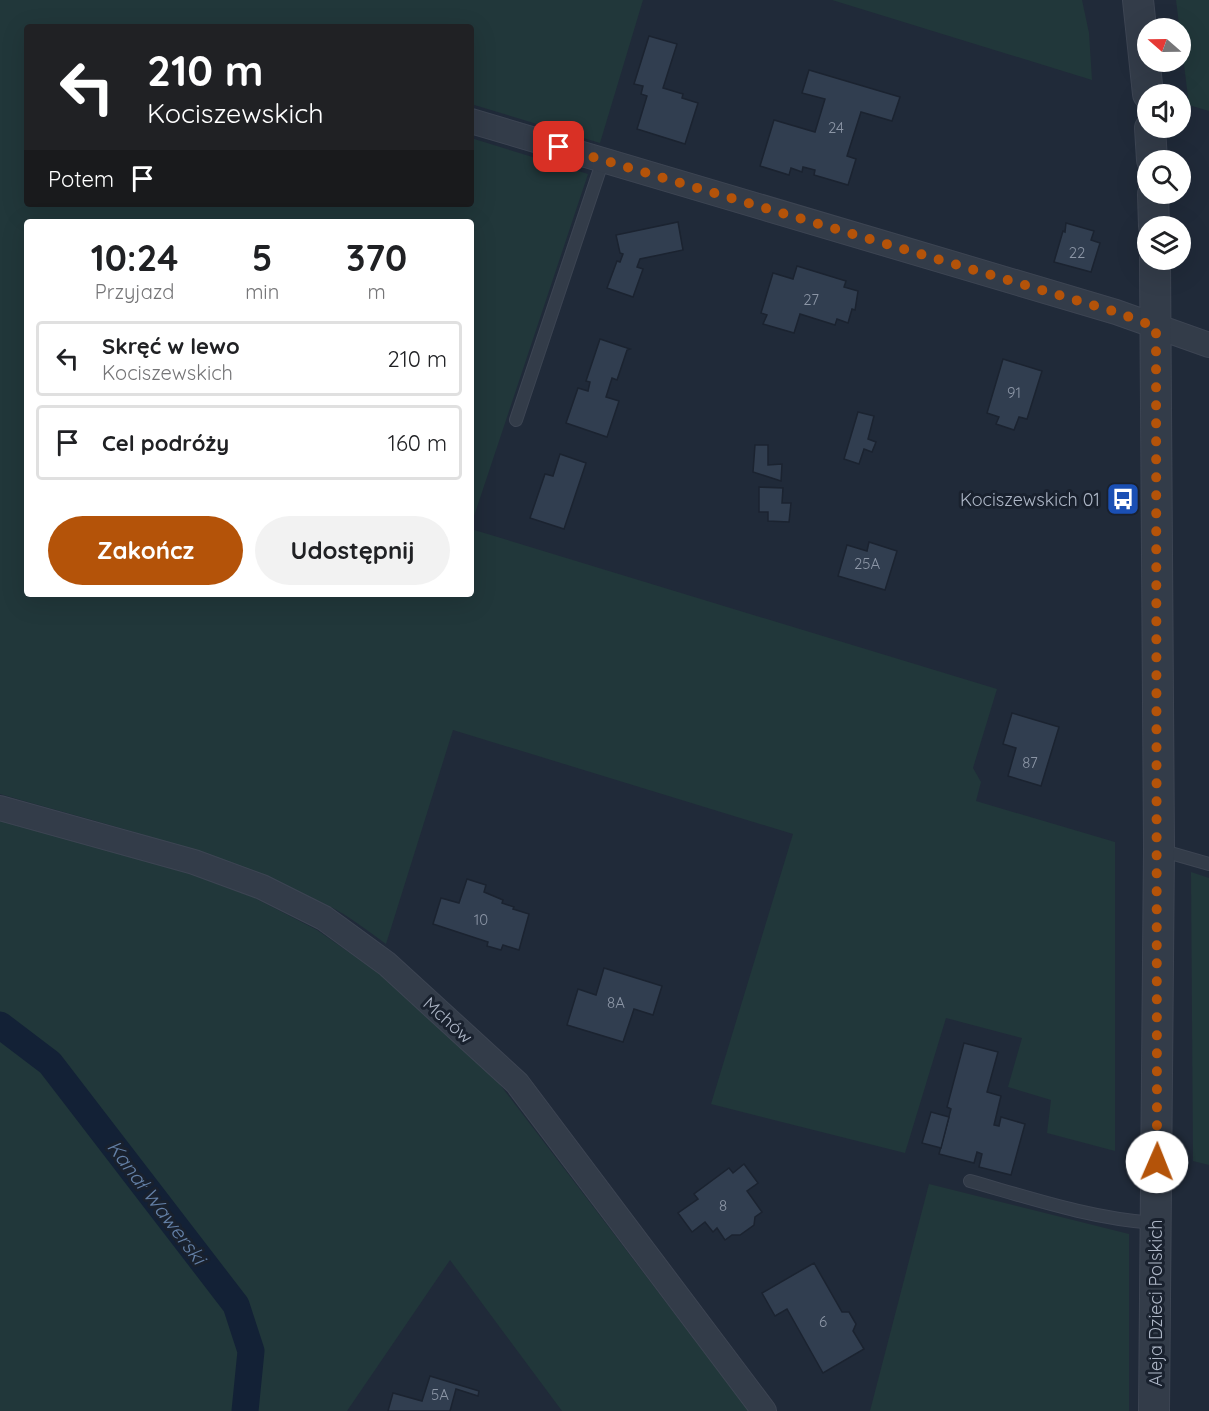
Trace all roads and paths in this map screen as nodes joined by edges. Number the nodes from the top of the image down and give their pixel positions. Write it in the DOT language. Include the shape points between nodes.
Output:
graph roads {
  1 [pos="1138,0"];
  2 [pos="1147,84"];
  3 [pos="474,122"];
  4 [pos="603,160"];
  5 [pos="1155,270"];
  6 [pos="1156,327"];
  7 [pos="1209,345"];
  8 [pos="516,420"];
  9 [pos="0,808"];
  10 [pos="1158,849"];
  11 [pos="1209,864"];
  12 [pos="970,1182"];
  13 [pos="1155,1223"];
  14 [pos="764,1411"];
  15 [pos="1154,1411"];
  1 -- 2 [label="street"];
  3 -- 4 [label="street"];
  4 -- 6 [label="street"];
  4 -- 8 [label="lane"];
  5 -- 6 [label="street, Aleja Dzieci Polskich"];
  6 -- 7 [label="street"];
  6 -- 10 [label="street, Aleja Dzieci Polskich"];
  9 -- 14 [label="street, Mchów" via="194,862 262,887 324,918 387,964 524,1080"];
  10 -- 11 [label="lane"];
  10 -- 13 [label="street, Aleja Dzieci Polskich"];
  12 -- 13 [label="lane" via="1064,1207"];
  13 -- 15 [label="street, Aleja Dzieci Polskich"];
}
